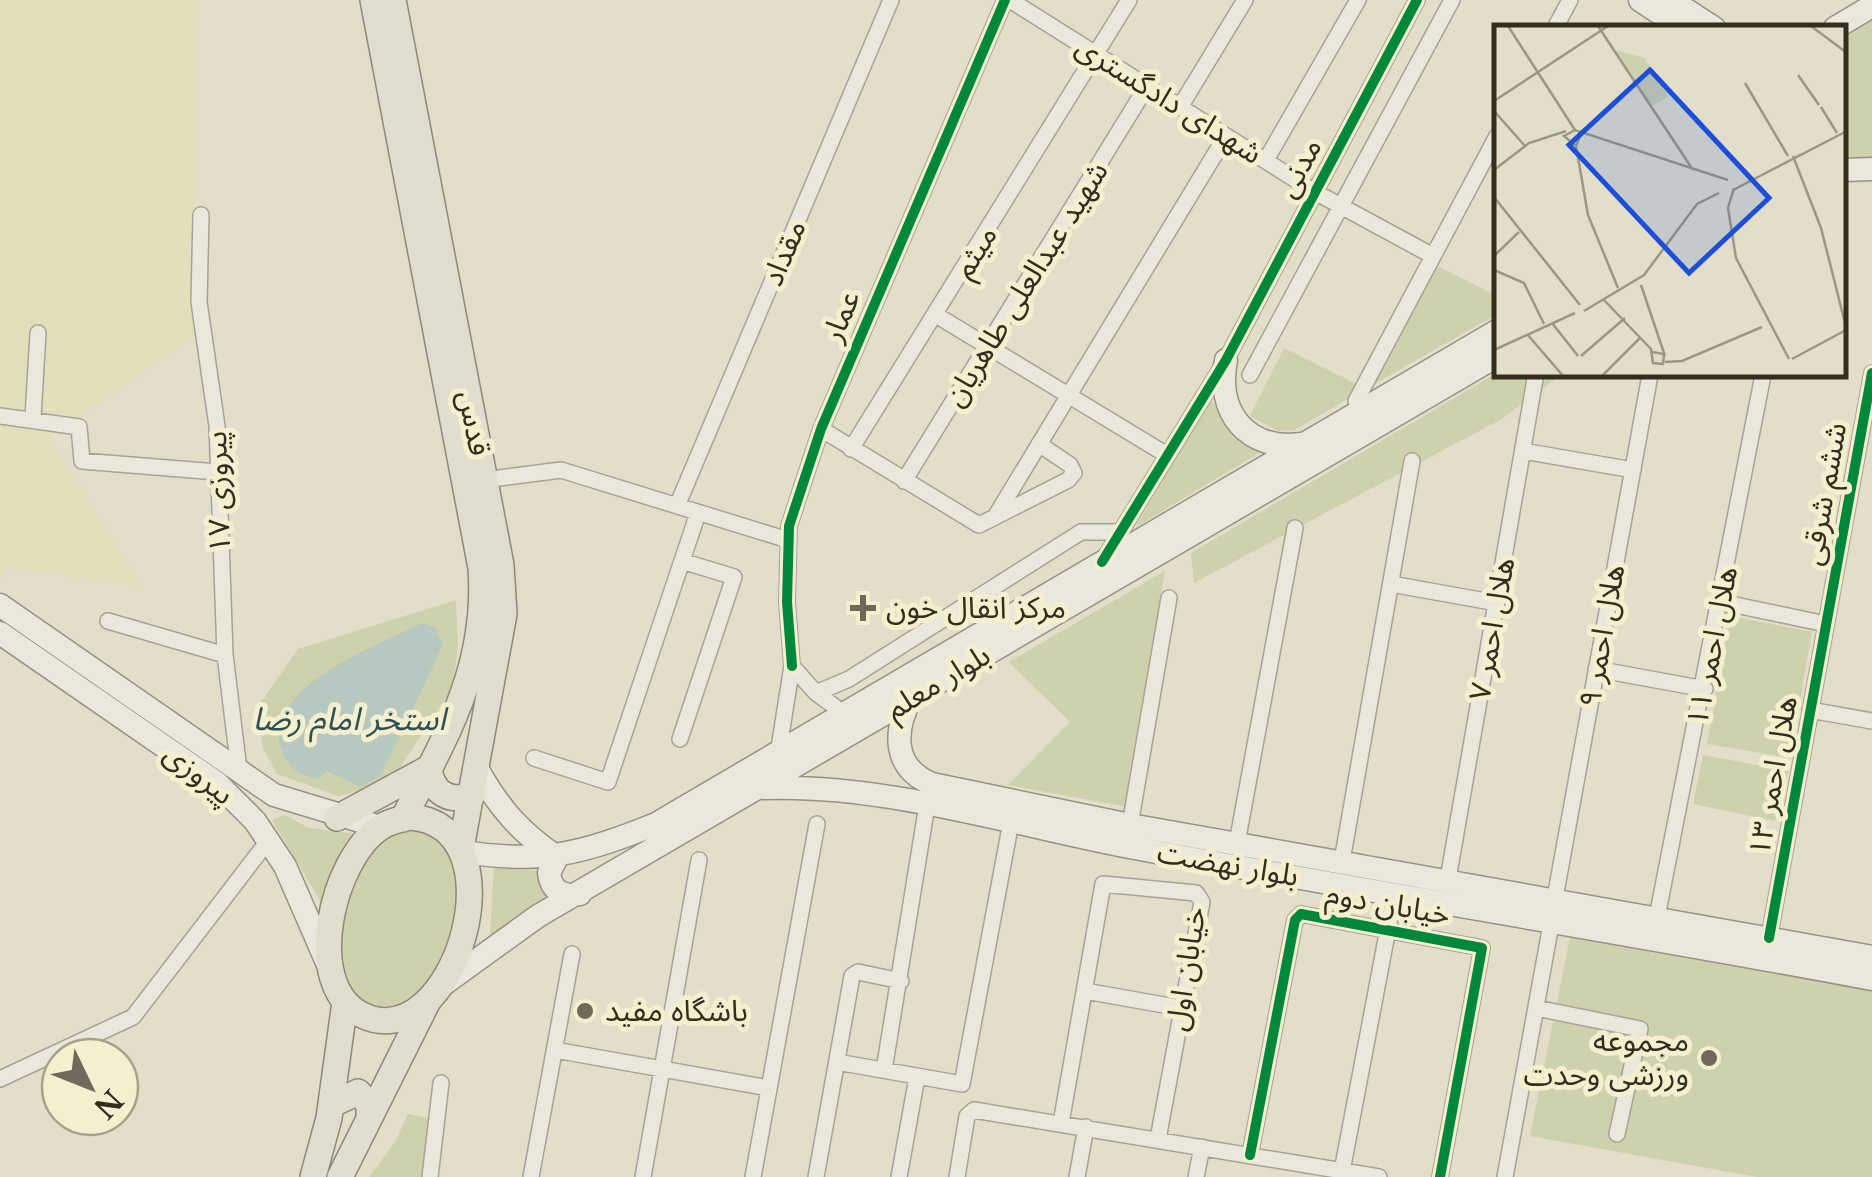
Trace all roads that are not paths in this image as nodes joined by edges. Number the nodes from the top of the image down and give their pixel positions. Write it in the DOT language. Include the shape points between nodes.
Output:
graph roads {
  1 [pos="373,0"];
  2 [pos="393,0"];
  3 [pos="891,0"];
  4 [pos="1007,0"];
  5 [pos="1129,0"];
  6 [pos="1245,0"];
  7 [pos="1358,0"];
  8 [pos="1416,0"];
  9 [pos="1452,0"];
  10 [pos="1570,0"];
  11 [pos="1640,0"];
  12 [pos="1872,6"];
  13 [pos="1680,15"];
  14 [pos="1557,25"];
  15 [pos="1706,25"];
  16 [pos="1840,25"];
  17 [pos="1097,55"];
  18 [pos="1147,86"];
  19 [pos="1180,106"];
  20 [pos="1226,136"];
  21 [pos="1494,142"];
  22 [pos="1266,160"];
  23 [pos="1315,192"];
  24 [pos="1344,207"];
  25 [pos="201,215"];
  26 [pos="1434,256"];
  27 [pos="936,315"];
  28 [pos="38,333"];
  29 [pos="1494,333"];
  30 [pos="987,346"];
  31 [pos="1494,358"];
  32 [pos="1226,360"];
  33 [pos="1250,375"];
  34 [pos="1872,376"];
  35 [pos="1649,378"];
  36 [pos="1761,378"];
  37 [pos="1535,379"];
  38 [pos="1068,396"];
  39 [pos="1356,401"];
  40 [pos="0,416"];
  41 [pos="33,417"];
  42 [pos="821,429"];
  43 [pos="1305,443"];
  44 [pos="1039,444"];
  45 [pos="851,449"];
  46 [pos="1523,451"];
  47 [pos="1168,455"];
  48 [pos="1412,461"];
  49 [pos="1632,470"];
  50 [pos="217,472"];
  51 [pos="484,480"];
  52 [pos="904,481"];
  53 [pos="677,506"];
  54 [pos="698,513"];
  55 [pos="995,518"];
  56 [pos="1294,528"];
  57 [pos="1121,532"];
  58 [pos="788,540"];
  59 [pos="682,561"];
  60 [pos="1102,562"];
  61 [pos="1391,584"];
  62 [pos="1169,598"];
  63 [pos="1496,602"];
  64 [pos="1721,602"];
  65 [pos="0,605"];
  66 [pos="108,621"];
  67 [pos="1826,624"];
  68 [pos="0,633"];
  69 [pos="225,656"];
  70 [pos="792,666"];
  71 [pos="1596,669"];
  72 [pos="1705,689"];
  73 [pos="816,693"];
  74 [pos="911,698"];
  75 [pos="1810,710"];
  76 [pos="845,714"];
  77 [pos="1872,721"];
  78 [pos="680,739"];
  79 [pos="778,754"];
  80 [pos="534,758"];
  81 [pos="429,768"];
  82 [pos="239,770"];
  83 [pos="912,776"];
  84 [pos="476,782"];
  85 [pos="761,788"];
  86 [pos="898,801"];
  87 [pos="928,806"];
  88 [pos="337,818"];
  89 [pos="1010,822"];
  90 [pos="391,823"];
  91 [pos="816,824"];
  92 [pos="1130,825"];
  93 [pos="268,841"];
  94 [pos="1237,843"];
  95 [pos="462,850"];
  96 [pos="1160,852"];
  97 [pos="558,857"];
  98 [pos="699,860"];
  99 [pos="1342,861"];
  100 [pos="1448,880"];
  101 [pos="1154,886"];
  102 [pos="1395,892"];
  103 [pos="580,894"];
  104 [pos="1553,909"];
  105 [pos="1658,917"];
  106 [pos="1388,929"];
  107 [pos="1768,938"];
  108 [pos="572,954"];
  109 [pos="1814,957"];
  110 [pos="1872,957"];
  111 [pos="332,973"];
  112 [pos="1872,979"];
  113 [pos="901,981"];
  114 [pos="1084,991"];
  115 [pos="432,995"];
  116 [pos="345,1002"];
  117 [pos="1181,1008"];
  118 [pos="1536,1008"];
  119 [pos="555,1050"];
  120 [pos="837,1062"];
  121 [pos="661,1068"];
  122 [pos="884,1070"];
  123 [pos="917,1077"];
  124 [pos="0,1079"];
  125 [pos="441,1083"];
  126 [pos="769,1088"];
  127 [pos="331,1105"];
  128 [pos="369,1116"];
  129 [pos="1062,1123"];
  130 [pos="1086,1127"];
  131 [pos="1617,1134"];
  132 [pos="1158,1140"];
  133 [pos="1202,1147"];
  134 [pos="1250,1155"];
  135 [pos="1342,1171"];
  136 [pos="1318,1172"];
  137 [pos="313,1177"];
  138 [pos="340,1177"];
  139 [pos="430,1177"];
  140 [pos="532,1177"];
  141 [pos="643,1177"];
  142 [pos="752,1177"];
  143 [pos="816,1177"];
  144 [pos="899,1177"];
  145 [pos="957,1177"];
  146 [pos="1077,1177"];
  147 [pos="1196,1177"];
  148 [pos="1379,1177"];
  149 [pos="1440,1177"];
  150 [pos="1506,1177"];
  1 -- 81 [label="main road, قدس" via="481,568 484,612 473,674"];
  2 -- 51 [label="main road, قدس"];
  3 -- 53 [label="street, مقداد"];
  4 -- 17 [label="street, شهدای دادگستری"];
  4 -- 42 [label="street, عمار"];
  5 -- 17 [label="street, میثم"];
  6 -- 19 [label="street"];
  7 -- 22 [label="street"];
  8 -- 23 [label="street, مدنی"];
  9 -- 24 [label="street"];
  10 -- 14 [label="street"];
  11 -- 13 [label="main road"];
  12 -- 16 [label="main road"];
  13 -- 15 [label="main road"];
  17 -- 18 [label="street, شهدای دادگستری"];
  17 -- 27 [label="street, میثم"];
  18 -- 19 [label="street, شهدای دادگستری"];
  18 -- 30 [label="street, شهید عبدالعلی طاهریان"];
  19 -- 20 [label="street, شهدای دادگستری"];
  20 -- 22 [label="street, شهدای دادگستری"];
  20 -- 38 [label="street"];
  21 -- 26 [label="street"];
  22 -- 23 [label="street, شهدای دادگستری"];
  23 -- 24 [label="street, شهدای دادگستری"];
  23 -- 32 [label="street, مدنی"];
  24 -- 26 [label="street, شهدای دادگستری"];
  24 -- 33 [label="street"];
  25 -- 50 [label="street, پیروزی ۱۷" via="199,302"];
  26 -- 39 [label="street"];
  27 -- 30 [label="street"];
  27 -- 45 [label="street, میثم"];
  28 -- 41 [label="street"];
  29 -- 43 [label="main road, بلوار معلم"];
  30 -- 38 [label="street"];
  30 -- 52 [label="street, شهید عبدالعلی طاهریان"];
  31 -- 74 [label="main road, بلوار معلم"];
  32 -- 43 [label="main road" via="1226,407 1239,427 1270,444"];
  32 -- 47 [label="street, مدنی"];
  34 -- 67 [label="street, ششم شرقی"];
  35 -- 49 [label="street, هلال احمر ۹"];
  36 -- 64 [label="street, هلال احمر ۱۱"];
  37 -- 46 [label="street, هلال احمر ۷"];
  38 -- 44 [label="street"];
  38 -- 47 [label="street"];
  40 -- 41 [label="street"];
  41 -- 50 [label="street" via="79,428 82,460"];
  42 -- 45 [label="street"];
  42 -- 58 [label="street, عمار"];
  43 -- 60 [label="main road, بلوار معلم"];
  44 -- 55 [label="street"];
  44 -- 55 [label="street" via="1074,473"];
  45 -- 52 [label="street"];
  46 -- 49 [label="street"];
  46 -- 63 [label="street, هلال احمر ۷"];
  47 -- 57 [label="street, مدنی"];
  48 -- 61 [label="street"];
  49 -- 71 [label="street, هلال احمر ۹"];
  50 -- 69 [label="street, پیروزی ۱۷"];
  51 -- 53 [label="street" via="560,470"];
  51 -- 84 [label="main road, قدس" via="504,614"];
  52 -- 55 [label="street" via="970,522"];
  53 -- 54 [label="street"];
  54 -- 58 [label="street"];
  54 -- 59 [label="street"];
  56 -- 94 [label="street"];
  57 -- 60 [label="street, مدنی"];
  57 -- 73 [label="street" via="1080,532 849,679"];
  58 -- 70 [label="street, عمار"];
  59 -- 78 [label="street" via="734,577"];
  59 -- 80 [label="street" via="608,782"];
  60 -- 76 [label="main road, بلوار معلم"];
  61 -- 63 [label="street"];
  61 -- 99 [label="street"];
  62 -- 92 [label="street"];
  63 -- 100 [label="street, هلال احمر ۷"];
  64 -- 67 [label="street"];
  64 -- 72 [label="street, هلال احمر ۱۱"];
  65 -- 82 [label="main road, پیروزی"];
  66 -- 69 [label="street"];
  67 -- 75 [label="street, هلال احمر ۱۳"];
  68 -- 93 [label="main road, پیروزی" via="217,782"];
  69 -- 82 [label="street, پیروزی ۱۷"];
  70 -- 73 [label="street"];
  70 -- 79 [label="street, عمار"];
  71 -- 72 [label="street"];
  71 -- 104 [label="street, هلال احمر ۹"];
  72 -- 105 [label="street, هلال احمر ۱۱"];
  73 -- 76 [label="street"];
  74 -- 83 [label="main road" via="898,737"];
  74 -- 85 [label="main road, بلوار معلم"];
  75 -- 77 [label="street"];
  75 -- 107 [label="street, هلال احمر ۱۳"];
  76 -- 79 [label="main road, بلوار معلم"];
  79 -- 97 [label="main road, بلوار معلم" via="656,824"];
  81 -- 84 [label="main road" via="444,795 462,798"];
  81 -- 88 [label="main road"];
  81 -- 90 [label="main road, قدس"];
  82 -- 88 [label="main road, پیروزی" via="274,796"];
  83 -- 86 [label="main road" via="900,782"];
  83 -- 92 [label="main road, بلوار نهضت"];
  84 -- 95 [label="main road, قدس"];
  84 -- 97 [label="main road" via="527,837"];
  85 -- 86 [label="main road, بلوار نهضت"];
  85 -- 103 [label="main road, بلوار معلم"];
  86 -- 87 [label="main road, بلوار نهضت"];
  87 -- 89 [label="main road, بلوار نهضت"];
  87 -- 113 [label="street"];
  88 -- 90 [label="main road, پیروزی"];
  89 -- 96 [label="main road, بلوار نهضت"];
  89 -- 123 [label="street" via="962,1084"];
  90 -- 95 [label="main road" via="426,818"];
  90 -- 111 [label="main road" via="352,860 338,890 330,922"];
  91 -- 126 [label="street"];
  92 -- 94 [label="main road, بلوار نهضت"];
  93 -- 111 [label="main road, پیروزی"];
  93 -- 124 [label="street" via="133,1017"];
  94 -- 99 [label="main road, بلوار نهضت"];
  95 -- 97 [label="main road, بلوار معلم" via="518,860"];
  95 -- 115 [label="main road" via="468,914 458,956"];
  96 -- 101 [label="street"];
  96 -- 102 [label="main road, بلوار نهضت"];
  97 -- 103 [label="main road" via="550,882 562,895"];
  98 -- 121 [label="street"];
  99 -- 100 [label="main road, بلوار نهضت"];
  100 -- 104 [label="main road, بلوار نهضت"];
  101 -- 114 [label="street, خیابان اول" via="1104,884"];
  101 -- 117 [label="street, خیابان اول" via="1201,896"];
  102 -- 104 [label="main road, بلوار نهضت"];
  102 -- 106 [label="street"];
  103 -- 115 [label="main road, بلوار معلم" via="538,916"];
  104 -- 105 [label="main road, بلوار نهضت"];
  104 -- 109 [label="main road, بلوار نهضت"];
  104 -- 118 [label="street, هلال احمر ۹"];
  105 -- 107 [label="main road, بلوار نهضت"];
  106 -- 134 [label="street, خیابان دوم" via="1298,915"];
  106 -- 135 [label="street, خیابان دوم"];
  106 -- 149 [label="street, خیابان دوم" via="1482,948"];
  107 -- 109 [label="main road, بلوار نهضت"];
  108 -- 119 [label="street"];
  109 -- 110 [label="main road, بلوار نهضت"];
  109 -- 112 [label="main road, بلوار نهضت"];
  111 -- 116 [label="main road"];
  113 -- 120 [label="street" via="852,976"];
  113 -- 122 [label="street"];
  114 -- 117 [label="street"];
  114 -- 129 [label="street, خیابان اول"];
  115 -- 116 [label="main road" via="404,1018 389,1021 372,1020"];
  115 -- 128 [label="main road"];
  116 -- 127 [label="main road"];
  117 -- 132 [label="street, خیابان اول"];
  118 -- 131 [label="street" via="1640,1029"];
  118 -- 150 [label="street, هلال احمر ۹"];
  119 -- 121 [label="street"];
  119 -- 140 [label="street"];
  120 -- 122 [label="street"];
  120 -- 143 [label="street"];
  121 -- 126 [label="street"];
  121 -- 141 [label="street"];
  122 -- 123 [label="street"];
  123 -- 144 [label="street"];
  125 -- 139 [label="street"];
  126 -- 142 [label="street"];
  127 -- 128 [label="main road" via="358,1092"];
  127 -- 137 [label="main road"];
  128 -- 138 [label="main road"];
  129 -- 130 [label="street"];
  129 -- 145 [label="street" via="969,1111"];
  130 -- 132 [label="street"];
  130 -- 146 [label="street"];
  132 -- 133 [label="street"];
  133 -- 134 [label="street"];
  133 -- 147 [label="street"];
  134 -- 136 [label="street"];
  135 -- 136 [label="street"];
  135 -- 148 [label="street"];
}
